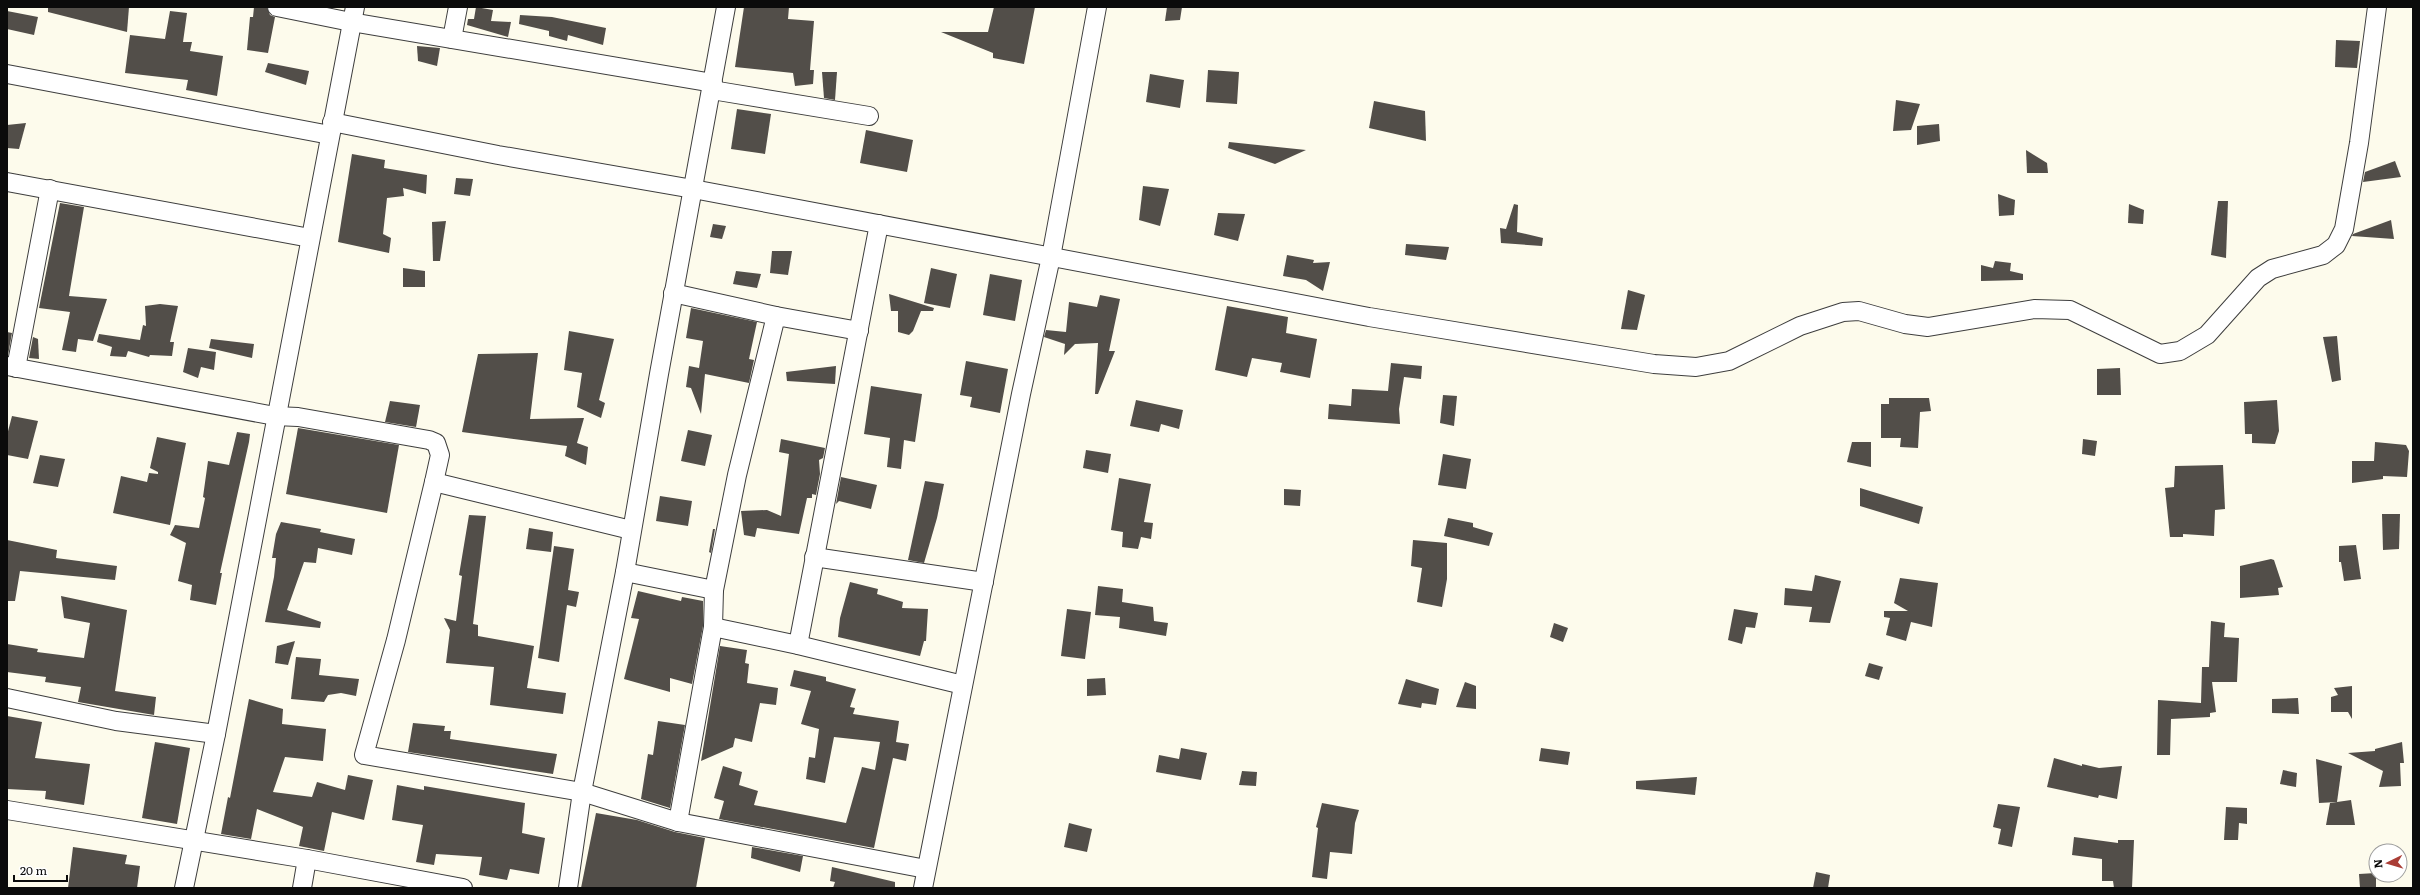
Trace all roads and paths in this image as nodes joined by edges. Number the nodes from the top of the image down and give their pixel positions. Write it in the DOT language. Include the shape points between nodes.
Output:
graph roads {
  1 [pos="277,7"];
  2 [pos="458,7"];
  3 [pos="726,7"];
  4 [pos="1097,7"];
  5 [pos="2377,7"];
  6 [pos="353,15"];
  7 [pos="452,39"];
  8 [pos="7,74"];
  9 [pos="713,87"];
  10 [pos="869,116"];
  11 [pos="331,128"];
  12 [pos="7,182"];
  13 [pos="50,189"];
  14 [pos="693,189"];
  15 [pos="879,224"];
  16 [pos="310,238"];
  17 [pos="1051,257"];
  18 [pos="673,293"];
  19 [pos="776,316"];
  20 [pos="859,331"];
  21 [pos="12,367"];
  22 [pos="275,416"];
  23 [pos="434,482"];
  24 [pos="631,530"];
  25 [pos="814,557"];
  26 [pos="625,572"];
  27 [pos="984,582"];
  28 [pos="714,590"];
  29 [pos="713,627"];
  30 [pos="798,644"];
  31 [pos="963,685"];
  32 [pos="7,698"];
  33 [pos="216,734"];
  34 [pos="582,792"];
  35 [pos="7,810"];
  36 [pos="678,822"];
  37 [pos="192,840"];
  38 [pos="307,859"];
  39 [pos="926,869"];
  40 [pos="184,888"];
  41 [pos="302,888"];
  42 [pos="463,888"];
  43 [pos="568,888"];
  44 [pos="923,888"];
  1 -- 6 [label="street"];
  2 -- 7 [label="street"];
  3 -- 9 [label="street"];
  4 -- 17 [label="street"];
  5 -- 17 [label="street" via="2355,166 2344,229 2336,245 2323,255 2272,269 2258,278 2207,335 2180,351 2160,354 2070,310 2034,309 1928,327 1905,324 1859,311 1843,312 1800,326 1729,361 1696,367 1654,364 1369,317"];
  6 -- 7 [label="street"];
  6 -- 11 [label="street"];
  7 -- 9 [label="street"];
  8 -- 11 [label="street"];
  9 -- 10 [label="street"];
  9 -- 14 [label="street"];
  11 -- 14 [label="street"];
  11 -- 16 [label="street"];
  12 -- 13 [label="street"];
  13 -- 16 [label="street"];
  13 -- 21 [label="street"];
  14 -- 15 [label="street"];
  14 -- 18 [label="street"];
  15 -- 17 [label="street"];
  15 -- 20 [label="street"];
  16 -- 22 [label="street"];
  17 -- 27 [label="street" via="1020,394"];
  18 -- 19 [label="street"];
  18 -- 24 [label="street"];
  19 -- 20 [label="street"];
  19 -- 28 [label="street" via="737,475"];
  20 -- 25 [label="street"];
  21 -- 22 [label="street"];
  22 -- 23 [label="street" via="298,417 430,440 436,443 439,450"];
  22 -- 33 [label="street"];
  23 -- 24 [label="street"];
  23 -- 34 [label="street" via="396,640 364,755"];
  24 -- 26 [label="street"];
  25 -- 27 [label="street"];
  25 -- 30 [label="street"];
  26 -- 28 [label="street"];
  26 -- 34 [label="street"];
  27 -- 31 [label="street"];
  28 -- 29 [label="street"];
  29 -- 30 [label="street"];
  29 -- 36 [label="street"];
  30 -- 31 [label="street"];
  31 -- 39 [label="street"];
  32 -- 33 [label="street" via="116,721"];
  33 -- 37 [label="street"];
  34 -- 36 [label="street"];
  34 -- 43 [label="street"];
  35 -- 37 [label="street"];
  36 -- 39 [label="street"];
  37 -- 38 [label="street"];
  37 -- 40 [label="street"];
  38 -- 41 [label="street"];
  38 -- 42 [label="street"];
  39 -- 44 [label="street"];
}
